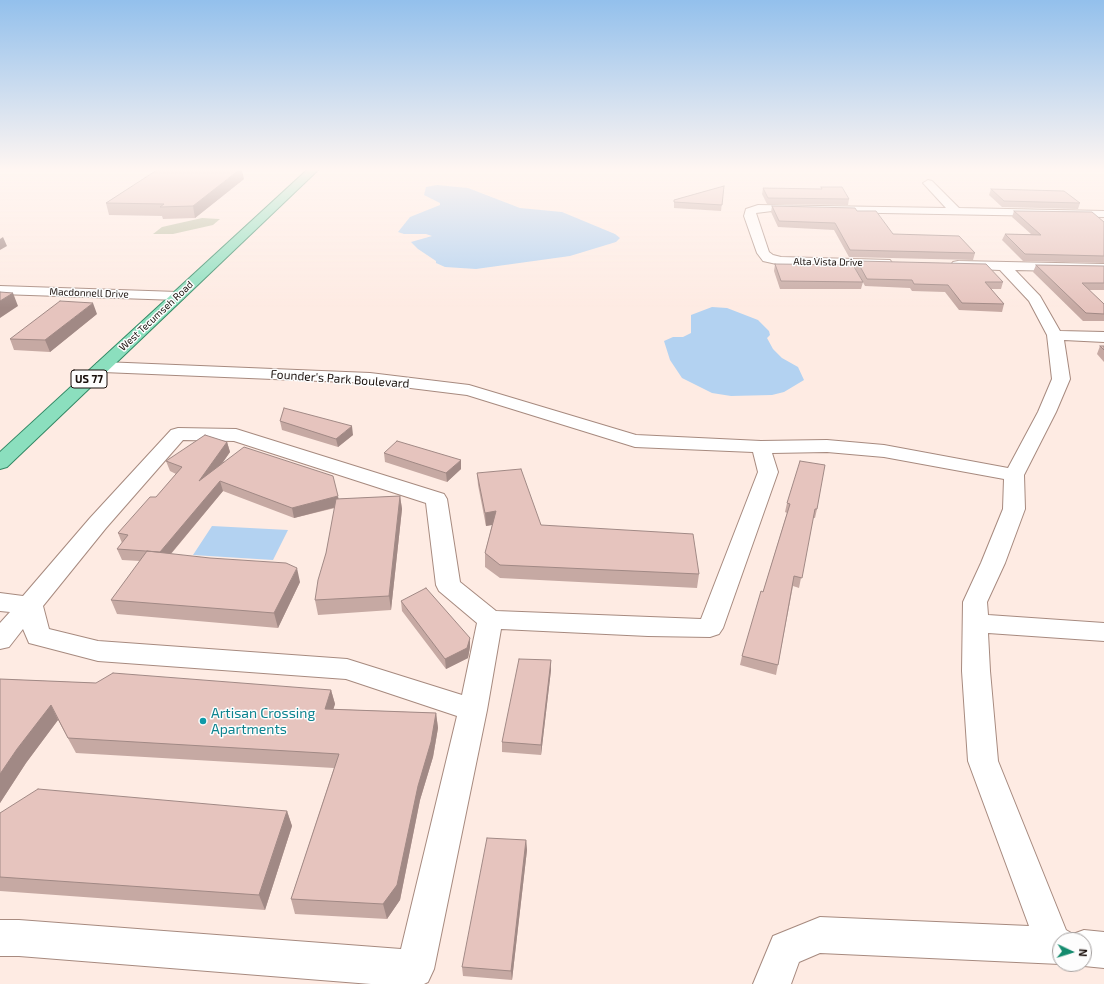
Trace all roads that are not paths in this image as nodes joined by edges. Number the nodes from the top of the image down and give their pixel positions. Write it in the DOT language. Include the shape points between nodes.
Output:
graph roads {
  1 [pos="264,216"];
  2 [pos="750,216"];
  3 [pos="894,263"];
  4 [pos="941,264"];
  5 [pos="1004,266"];
  6 [pos="1104,268"];
  7 [pos="0,290"];
  8 [pos="178,296"];
  9 [pos="1055,335"];
  10 [pos="1104,337"];
  11 [pos="102,367"];
  12 [pos="761,447"];
  13 [pos="0,463"];
  14 [pos="1014,475"];
  15 [pos="0,602"];
  16 [pos="30,604"];
  17 [pos="490,620"];
  18 [pos="975,623"];
  19 [pos="1104,632"];
  20 [pos="0,640"];
  21 [pos="473,710"];
  22 [pos="1059,932"];
  23 [pos="0,938"];
  24 [pos="1052,946"];
  25 [pos="1092,949"];
  26 [pos="1104,950"];
  27 [pos="772,984"];
  1 -- 8 [label="main road, West Tecumseh Road / US 77"];
  2 -- 3 [label="street, Alta Vista Drive" via="763,253 768,258 781,261"];
  4 -- 5 [label="street"];
  5 -- 6 [label="street"];
  5 -- 9 [label="street" via="1035,299"];
  7 -- 8 [label="street, Macdonnell Drive"];
  8 -- 11 [label="main road, West Tecumseh Road / US 77"];
  9 -- 10 [label="street"];
  9 -- 14 [label="street" via="1061,379"];
  11 -- 12 [label="street, Founder's Park Boulevard" via="386,380 469,390 635,441"];
  11 -- 13 [label="main road, West Tecumseh Road / US 77"];
  12 -- 14 [label="street, Founder's Park Boulevard" via="827,446 884,451"];
  12 -- 17 [label="street" via="768,472 710,628 648,628"];
  14 -- 18 [label="street" via="1014,509 975,602"];
  15 -- 16 [label="street"];
  16 -- 17 [label="street" via="178,434 236,435 436,499 448,585"];
  16 -- 20 [label="street"];
  16 -- 21 [label="street" via="38,636 98,652 347,669"];
  17 -- 21 [label="street"];
  18 -- 19 [label="street"];
  18 -- 22 [label="street" via="983,761"];
  21 -- 23 [label="street" via="415,969"];
  24 -- 27 [label="street" via="820,935 786,949"];
  25 -- 26 [label="street"];
}
